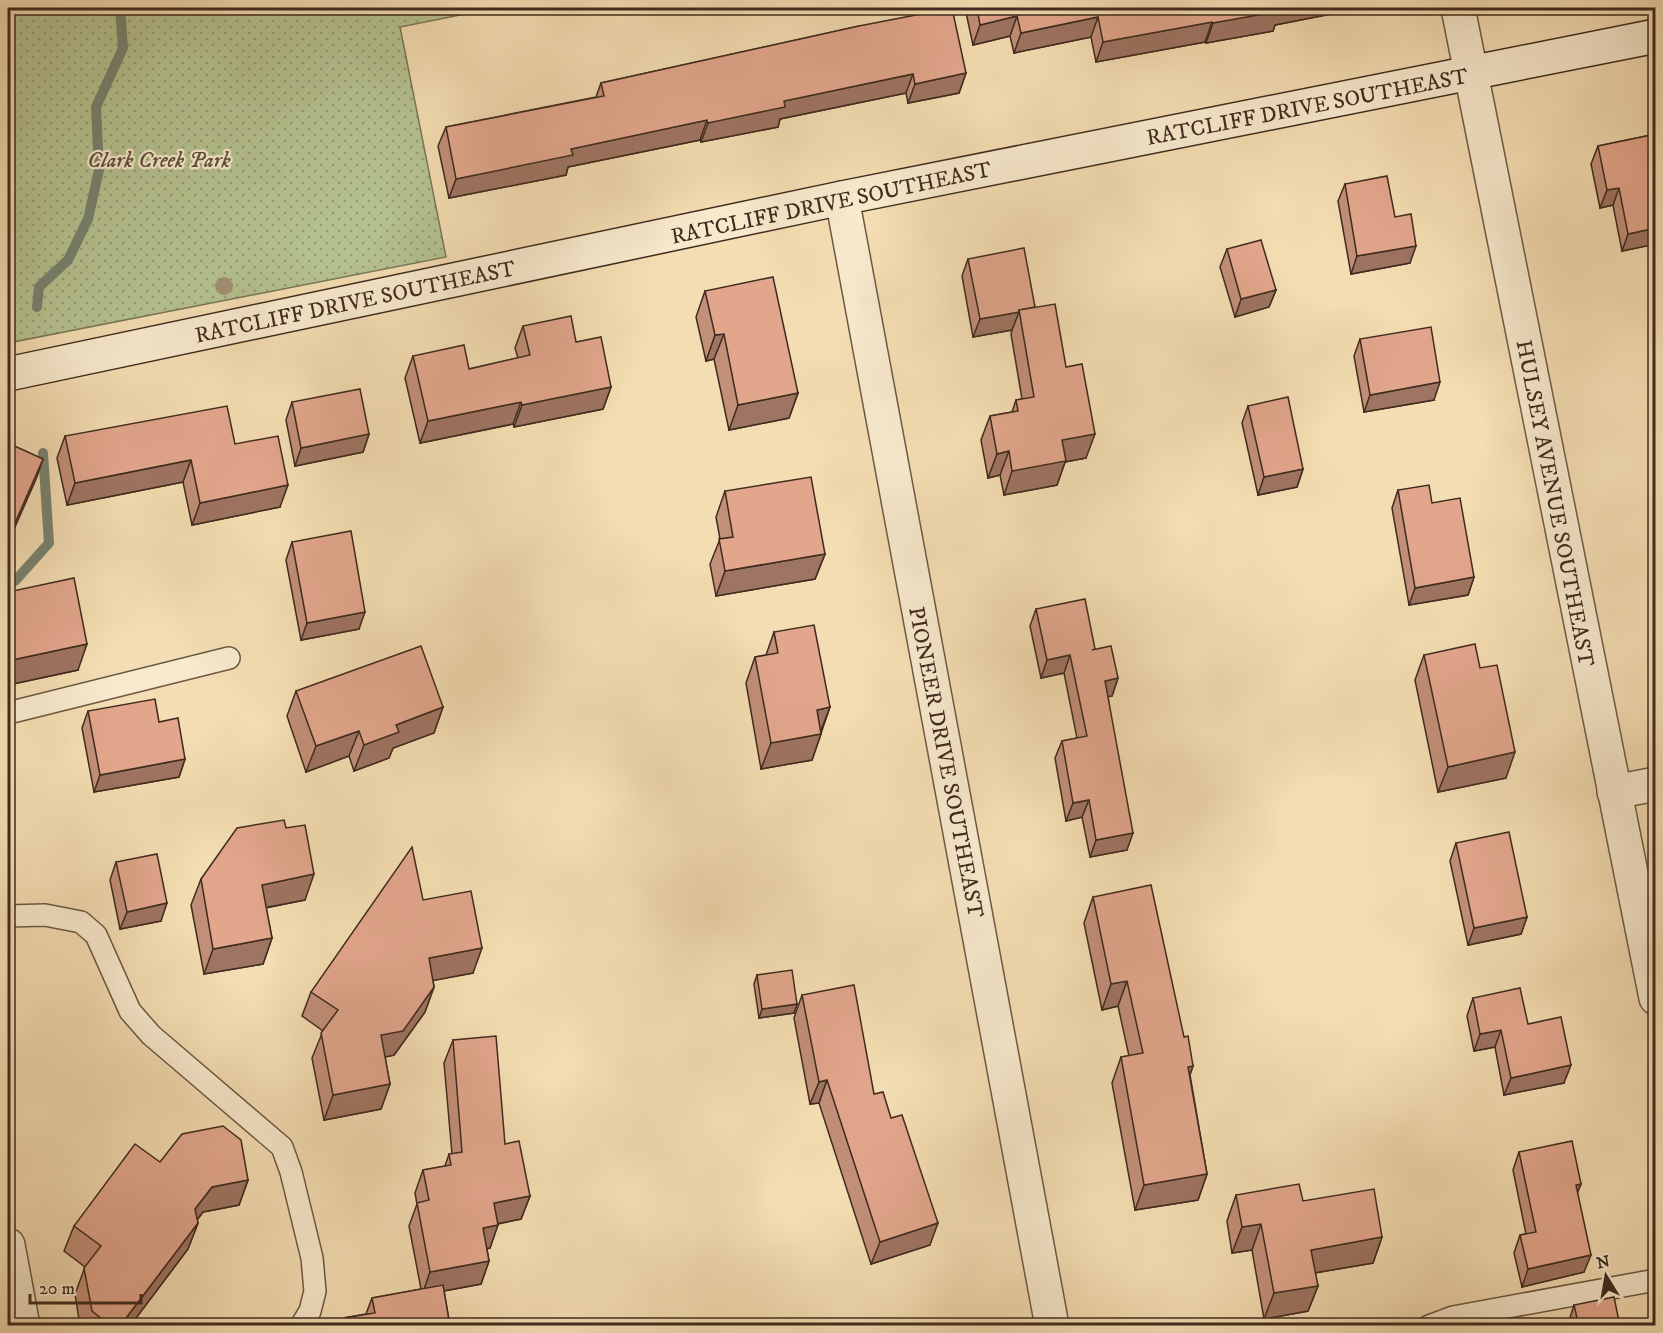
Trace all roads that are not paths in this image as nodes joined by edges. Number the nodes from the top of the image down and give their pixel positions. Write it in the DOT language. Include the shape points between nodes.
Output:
graph roads {
  1 [pos="1458,8"];
  2 [pos="1656,36"];
  3 [pos="1471,74"];
  4 [pos="842,198"];
  5 [pos="8,374"];
  6 [pos="229,658"];
  7 [pos="8,713"];
  8 [pos="1656,784"];
  9 [pos="1614,792"];
  10 [pos="8,916"];
  11 [pos="1656,998"];
  12 [pos="8,1245"];
  13 [pos="1656,1280"];
  14 [pos="23,1326"];
  15 [pos="301,1326"];
  16 [pos="1052,1326"];
  17 [pos="1429,1326"];
  1 -- 3 [label="street, HULSEY AVENUE SOUTHEAST"];
  2 -- 3 [label="street, RATCLIFF DRIVE SOUTHEAST"];
  3 -- 4 [label="street, RATCLIFF DRIVE SOUTHEAST"];
  3 -- 9 [label="street, HULSEY AVENUE SOUTHEAST"];
  4 -- 5 [label="street, RATCLIFF DRIVE SOUTHEAST"];
  4 -- 16 [label="street, PIONEER DRIVE SOUTHEAST"];
  6 -- 7 [label="lane"];
  8 -- 9 [label="street"];
  9 -- 11 [label="street, HULSEY AVENUE SOUTHEAST"];
  10 -- 15 [label="lane" via="45,915 81,922 96,935 130,1011 144,1027 282,1147 312,1258 315,1291"];
  12 -- 14 [label="street"];
  13 -- 17 [label="lane" via="1453,1317"];
}
